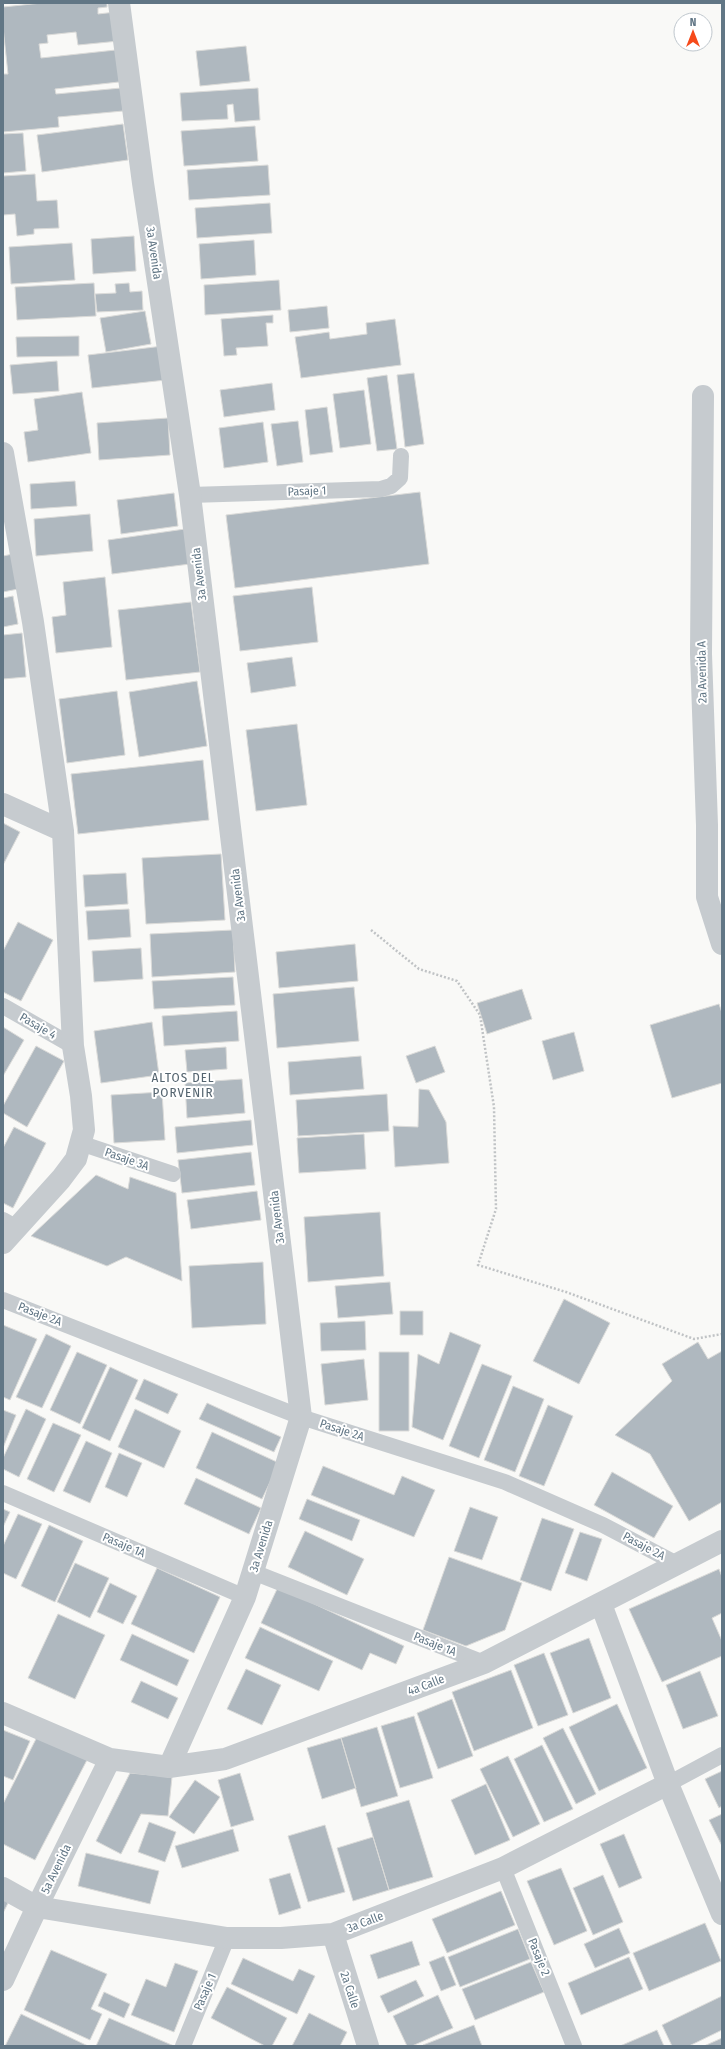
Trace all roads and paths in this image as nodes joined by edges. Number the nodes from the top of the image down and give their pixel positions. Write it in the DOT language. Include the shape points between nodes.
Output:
graph roads {
  1 [pos="119,3"];
  2 [pos="704,396"];
  3 [pos="3,453"];
  4 [pos="401,456"];
  5 [pos="190,495"];
  6 [pos="3,804"];
  7 [pos="63,831"];
  8 [pos="371,930"];
  9 [pos="722,944"];
  10 [pos="3,1006"];
  11 [pos="73,1046"];
  12 [pos="80,1143"];
  13 [pos="173,1174"];
  14 [pos="8,1230"];
  15 [pos="3,1300"];
  16 [pos="722,1334"];
  17 [pos="301,1417"];
  18 [pos="3,1493"];
  19 [pos="722,1541"];
  20 [pos="679,1565"];
  21 [pos="253,1572"];
  22 [pos="245,1597"];
  23 [pos="601,1604"];
  24 [pos="484,1663"];
  25 [pos="3,1713"];
  26 [pos="722,1755"];
  27 [pos="110,1759"];
  28 [pos="169,1767"];
  29 [pos="668,1784"];
  30 [pos="503,1868"];
  31 [pos="3,1888"];
  32 [pos="37,1907"];
  33 [pos="722,1914"];
  34 [pos="333,1934"];
  35 [pos="228,1938"];
  36 [pos="3,1980"];
  37 [pos="183,2046"];
  38 [pos="368,2046"];
  39 [pos="574,2046"];
  1 -- 5 [label="street, 3a Avenida"];
  2 -- 9 [label="street, 2a Avenida A" via="701,654 707,897"];
  3 -- 7 [label="street" via="33,622"];
  4 -- 5 [label="lane, Pasaje 1" via="400,478 391,486 381,489"];
  5 -- 17 [label="street, 3a Avenida"];
  6 -- 7 [label="street"];
  7 -- 11 [label="street"];
  8 -- 16 [label="path" via="419,969 457,981 480,1015 494,1107 496,1209 478,1265 566,1292 694,1339"];
  10 -- 11 [label="lane, Pasaje 4"];
  11 -- 12 [label="street" via="84,1130"];
  12 -- 13 [label="lane, Pasaje 3A"];
  12 -- 14 [label="street" via="72,1164"];
  15 -- 17 [label="lane, Pasaje 2A"];
  17 -- 20 [label="lane, Pasaje 2A" via="505,1482 603,1525"];
  17 -- 21 [label="street, 3a Avenida"];
  18 -- 22 [label="lane, Pasaje 1A"];
  19 -- 20 [label="street, 4a Calle"];
  20 -- 23 [label="street, 4a Calle"];
  21 -- 22 [label="street, 3a Avenida"];
  21 -- 24 [label="lane, Pasaje 1A"];
  22 -- 28 [label="street, 3a Avenida"];
  23 -- 24 [label="street, 4a Calle"];
  23 -- 29 [label="street"];
  24 -- 28 [label="street, 4a Calle" via="224,1759"];
  25 -- 27 [label="street, 4a Calle"];
  26 -- 29 [label="lane"];
  27 -- 28 [label="street, 4a Calle"];
  27 -- 32 [label="street, 5a Avenida"];
  29 -- 30 [label="street, 3a Calle"];
  29 -- 33 [label="street"];
  30 -- 34 [label="street, 3a Calle"];
  30 -- 39 [label="lane, Pasaje 2"];
  31 -- 32 [label="street, 3a Calle"];
  32 -- 35 [label="street, 3a Calle"];
  32 -- 36 [label="street, 5a Avenida"];
  34 -- 35 [label="street, 3a Calle" via="281,1938"];
  34 -- 38 [label="street, 2a Calle"];
  35 -- 37 [label="lane, Pasaje 1"];
}
